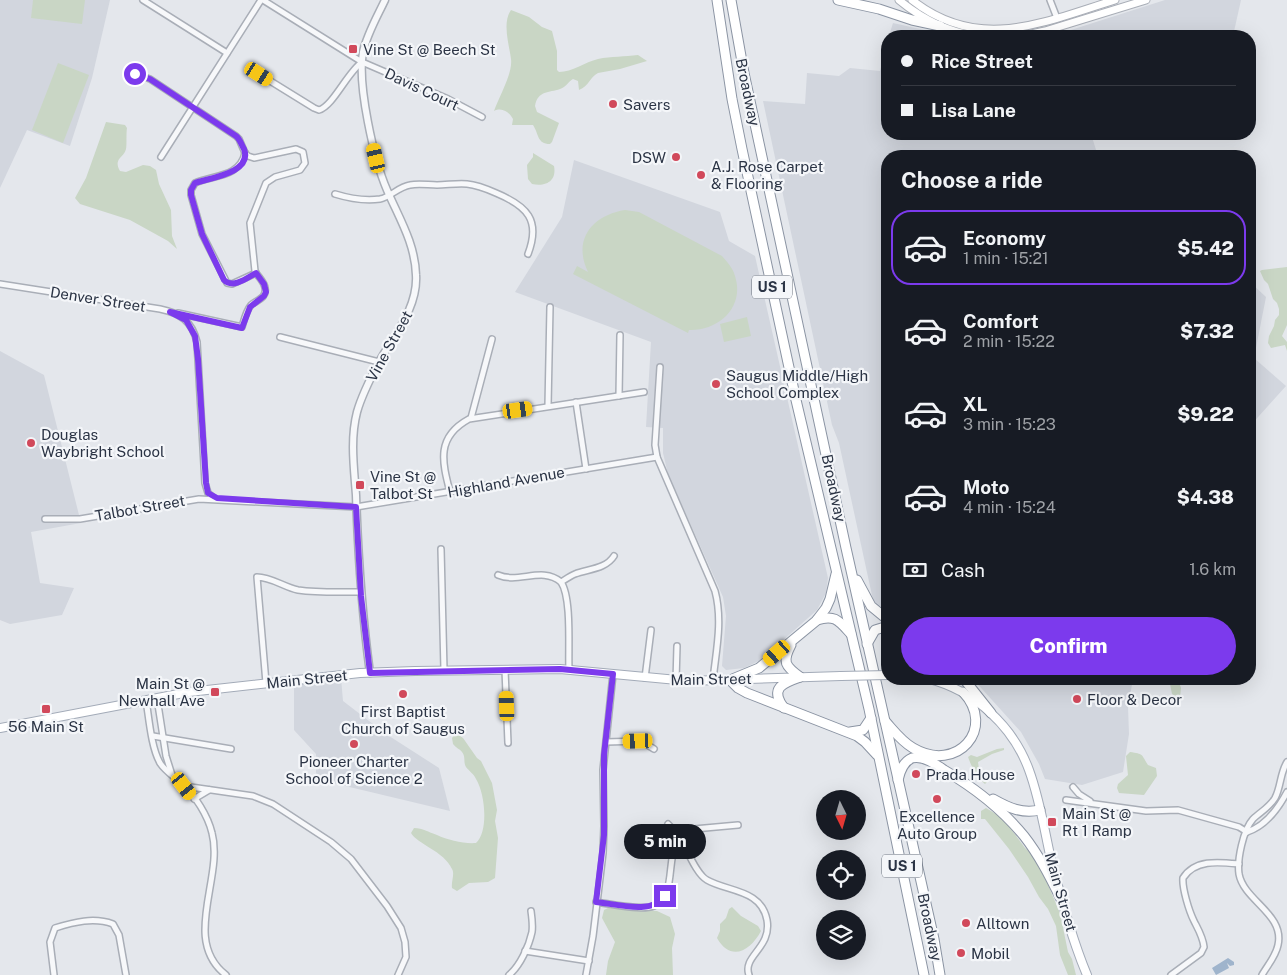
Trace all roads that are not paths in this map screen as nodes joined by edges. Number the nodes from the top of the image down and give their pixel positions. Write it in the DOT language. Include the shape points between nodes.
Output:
graph roads {
  1 [pos="143,0"];
  2 [pos="262,0"];
  3 [pos="731,0"];
  4 [pos="738,0"];
  5 [pos="838,0"];
  6 [pos="899,0"];
  7 [pos="912,0"];
  8 [pos="1050,0"];
  9 [pos="1115,0"];
  10 [pos="1146,0"];
  11 [pos="382,1"];
  12 [pos="717,1"];
  13 [pos="733,14"];
  14 [pos="1057,18"];
  15 [pos="940,26"];
  16 [pos="951,30"];
  17 [pos="1051,30"];
  18 [pos="227,53"];
  19 [pos="362,62"];
  20 [pos="135,74"];
  21 [pos="259,74"];
  22 [pos="193,107"];
  23 [pos="482,117"];
  24 [pos="245,153"];
  25 [pos="161,157"];
  26 [pos="334,194"];
  27 [pos="390,196"];
  28 [pos="528,254"];
  29 [pos="256,273"];
  30 [pos="0,284"];
  31 [pos="550,307"];
  32 [pos="170,312"];
  33 [pos="620,335"];
  34 [pos="280,337"];
  35 [pos="492,339"];
  36 [pos="379,362"];
  37 [pos="660,367"];
  38 [pos="644,392"];
  39 [pos="619,396"];
  40 [pos="576,402"];
  41 [pos="548,406"];
  42 [pos="471,418"];
  43 [pos="657,458"];
  44 [pos="586,469"];
  45 [pos="450,492"];
  46 [pos="217,498"];
  47 [pos="356,507"];
  48 [pos="45,519"];
  49 [pos="441,549"];
  50 [pos="614,556"];
  51 [pos="849,561"];
  52 [pos="837,569"];
  53 [pos="498,575"];
  54 [pos="562,582"];
  55 [pos="360,592"];
  56 [pos="881,615"];
  57 [pos="816,620"];
  58 [pos="881,628"];
  59 [pos="651,630"];
  60 [pos="852,634"];
  61 [pos="792,642"];
  62 [pos="867,644"];
  63 [pos="677,646"];
  64 [pos="444,670"];
  65 [pos="506,670"];
  66 [pos="569,670"];
  67 [pos="370,673"];
  68 [pos="613,674"];
  69 [pos="881,675"];
  70 [pos="800,677"];
  71 [pos="645,678"];
  72 [pos="676,680"];
  73 [pos="713,680"];
  74 [pos="730,680"];
  75 [pos="266,683"];
  76 [pos="948,685"];
  77 [pos="969,685"];
  78 [pos="963,692"];
  79 [pos="157,698"];
  80 [pos="146,700"];
  81 [pos="784,708"];
  82 [pos="990,713"];
  83 [pos="871,718"];
  84 [pos="884,719"];
  85 [pos="0,728"];
  86 [pos="846,732"];
  87 [pos="152,736"];
  88 [pos="163,737"];
  89 [pos="606,742"];
  90 [pos="508,743"];
  91 [pos="231,749"];
  92 [pos="654,749"];
  93 [pos="879,757"];
  94 [pos="1287,762"];
  95 [pos="172,775"];
  96 [pos="898,780"];
  97 [pos="184,786"];
  98 [pos="974,787"];
  99 [pos="1073,787"];
  100 [pos="209,790"];
  101 [pos="1287,792"];
  102 [pos="194,799"];
  103 [pos="1066,800"];
  104 [pos="1092,803"];
  105 [pos="1040,810"];
  106 [pos="668,824"];
  107 [pos="738,824"];
  108 [pos="1247,832"];
  109 [pos="680,836"];
  110 [pos="1239,864"];
  111 [pos="1061,899"];
  112 [pos="596,902"];
  113 [pos="531,911"];
  114 [pos="525,952"];
  115 [pos="589,961"];
  116 [pos="54,975"];
  117 [pos="126,975"];
  118 [pos="226,975"];
  119 [pos="398,975"];
  120 [pos="509,975"];
  121 [pos="586,975"];
  122 [pos="749,975"];
  123 [pos="924,975"];
  124 [pos="940,975"];
  125 [pos="1087,975"];
  126 [pos="1171,975"];
  127 [pos="1262,975"];
  1 -- 18 [label="street"];
  2 -- 18 [label="street"];
  2 -- 19 [label="street, Davis Court"];
  3 -- 13 [label="highway, Broadway / US 1"];
  4 -- 13 [label="highway"];
  5 -- 15 [label="highway"];
  6 -- 15 [label="main road"];
  7 -- 14 [label="main road" via="933,15 977,28 1020,28"];
  8 -- 14 [label="street"];
  9 -- 14 [label="main road"];
  10 -- 17 [label="main road"];
  11 -- 19 [label="street, Vine Street"];
  12 -- 52 [label="highway, Broadway / US 1" via="739,135 796,400"];
  13 -- 51 [label="highway, Broadway / US 1"];
  15 -- 16 [label="main road"];
  18 -- 22 [label="street"];
  19 -- 21 [label="street" via="345,79 328,105 319,110"];
  19 -- 23 [label="street, Davis Court"];
  19 -- 27 [label="street, Vine Street" via="370,131"];
  20 -- 22 [label="street" via="150,79"];
  22 -- 24 [label="street" via="236,136"];
  22 -- 25 [label="street"];
  24 -- 29 [label="street" via="243,162 230,173 195,183 191,195 202,234 226,283 232,284"];
  24 -- 29 [label="street" via="254,158 296,149 303,152 305,163 300,170 266,183 250,223"];
  26 -- 27 [label="street" via="366,199"];
  27 -- 28 [label="street" via="398,189 416,184 480,186 517,203 529,215 532,240"];
  27 -- 36 [label="street, Vine Street" via="411,243 416,283 408,313"];
  29 -- 32 [label="street" via="266,292 250,307 242,328"];
  30 -- 32 [label="street, Denver Street"];
  31 -- 41 [label="street"];
  32 -- 46 [label="street, Denver Street" via="186,320 195,336 206,483 208,493"];
  33 -- 39 [label="street"];
  34 -- 36 [label="street"];
  35 -- 42 [label="street"];
  36 -- 47 [label="street, Vine Street" via="356,418"];
  37 -- 43 [label="street"];
  38 -- 39 [label="street"];
  39 -- 40 [label="street"];
  40 -- 41 [label="street"];
  40 -- 44 [label="street"];
  41 -- 42 [label="street"];
  42 -- 45 [label="street" via="451,432 444,447 442,462"];
  43 -- 44 [label="street, Highland Avenue"];
  43 -- 73 [label="street" via="715,591 719,631"];
  44 -- 45 [label="street, Highland Avenue"];
  45 -- 47 [label="street, Highland Avenue"];
  46 -- 47 [label="street, Talbot Street"];
  46 -- 48 [label="street, Talbot Street" via="193,499 80,519"];
  47 -- 55 [label="street, Vine Street"];
  49 -- 64 [label="street"];
  50 -- 54 [label="street" via="601,567 574,574"];
  51 -- 56 [label="highway" via="868,602"];
  51 -- 62 [label="highway, Broadway / US 1"];
  52 -- 57 [label="highway" via="829,601"];
  52 -- 60 [label="highway, Broadway / US 1"];
  53 -- 54 [label="street" via="509,578 545,575"];
  54 -- 66 [label="street" via="567,601"];
  55 -- 67 [label="street, Vine Street"];
  55 -- 75 [label="street" via="304,591 257,577"];
  57 -- 60 [label="highway" via="825,617 836,619"];
  57 -- 61 [label="highway"];
  58 -- 62 [label="highway" via="875,630"];
  59 -- 71 [label="street"];
  60 -- 83 [label="highway, Broadway / US 1"];
  61 -- 70 [label="highway" via="785,655 786,661 788,668"];
  61 -- 74 [label="highway" via="759,668"];
  62 -- 84 [label="highway, Broadway / US 1"];
  63 -- 72 [label="street"];
  64 -- 65 [label="main road, Main Street"];
  64 -- 67 [label="main road, Main Street"];
  65 -- 66 [label="main road, Main Street"];
  65 -- 90 [label="street"];
  66 -- 68 [label="main road, Main Street"];
  67 -- 75 [label="main road, Main Street"];
  68 -- 71 [label="main road, Main Street"];
  68 -- 89 [label="street"];
  69 -- 70 [label="main road, Main Street, bridge"];
  70 -- 74 [label="main road, Main Street"];
  70 -- 81 [label="highway" via="784,682 779,688 778,698"];
  71 -- 72 [label="main road, Main Street"];
  72 -- 73 [label="main road, Main Street"];
  73 -- 74 [label="main road, Main Street"];
  74 -- 81 [label="highway" via="747,693"];
  75 -- 79 [label="main road, Main Street"];
  76 -- 78 [label="main road, Main Street"];
  77 -- 82 [label="highway"];
  78 -- 82 [label="main road, Main Street"];
  78 -- 84 [label="highway" via="973,707 974,728 963,748 952,754 936,756 917,750 901,739"];
  79 -- 80 [label="main road, Main Street"];
  79 -- 88 [label="street"];
  80 -- 85 [label="main road, Main Street"];
  80 -- 87 [label="street"];
  81 -- 86 [label="highway"];
  82 -- 105 [label="main road, Main Street" via="1007,730 1025,760"];
  83 -- 86 [label="highway" via="862,730"];
  83 -- 93 [label="highway, Broadway / US 1"];
  84 -- 96 [label="highway, Broadway / US 1"];
  86 -- 93 [label="highway" via="865,742"];
  87 -- 88 [label="street"];
  87 -- 95 [label="street" via="160,763"];
  88 -- 91 [label="street"];
  88 -- 95 [label="street"];
  89 -- 92 [label="street" via="641,741"];
  89 -- 112 [label="street" via="604,835"];
  93 -- 123 [label="highway, Broadway / US 1"];
  94 -- 108 [label="street" via="1274,799 1251,821"];
  95 -- 97 [label="street"];
  96 -- 98 [label="highway" via="904,764 920,758"];
  96 -- 124 [label="highway, Broadway / US 1"];
  97 -- 100 [label="street"];
  97 -- 102 [label="street"];
  98 -- 105 [label="highway" via="1016,810"];
  98 -- 111 [label="highway" via="1026,838"];
  99 -- 104 [label="street"];
  100 -- 102 [label="street"];
  100 -- 119 [label="street" via="253,796 273,804 331,842 350,859 401,928 406,942 406,957"];
  101 -- 108 [label="street" via="1268,818"];
  102 -- 118 [label="street" via="210,826 214,846 205,922 206,944 211,958"];
  103 -- 104 [label="street"];
  104 -- 108 [label="street" via="1146,811 1178,810"];
  105 -- 111 [label="main road, Main Street"];
  106 -- 109 [label="street"];
  107 -- 109 [label="street" via="694,829"];
  108 -- 110 [label="street"];
  109 -- 112 [label="street" via="672,857 666,893 659,903 642,908"];
  109 -- 122 [label="street" via="704,878 750,895 764,912 766,938 748,963"];
  110 -- 126 [label="street" via="1202,864 1189,870 1183,878 1192,917 1204,947 1201,953"];
  110 -- 127 [label="street" via="1243,885 1272,918 1279,937"];
  111 -- 125 [label="main road, Main Street"];
  112 -- 115 [label="street"];
  113 -- 114 [label="street" via="532,932"];
  114 -- 115 [label="street"];
  114 -- 120 [label="street"];
  115 -- 121 [label="street"];
  116 -- 117 [label="street" via="50,942 55,928 102,920 113,924 119,935"];
}
